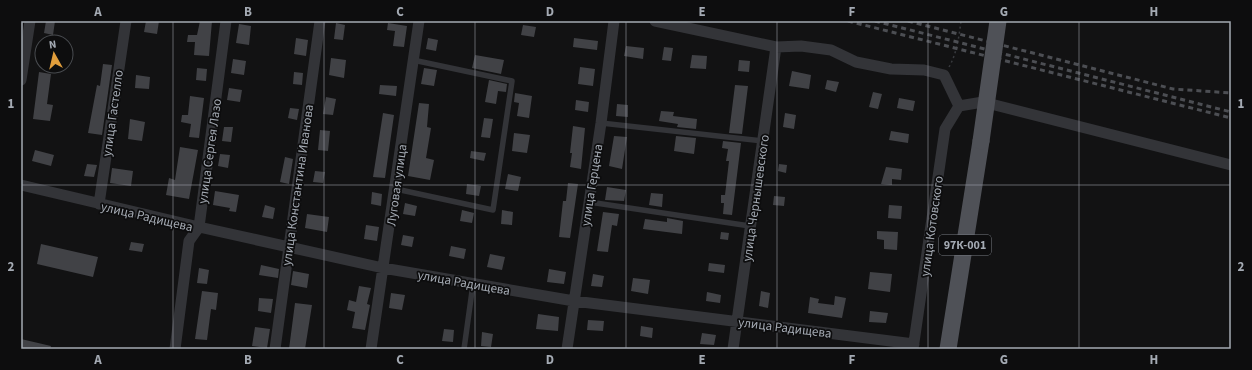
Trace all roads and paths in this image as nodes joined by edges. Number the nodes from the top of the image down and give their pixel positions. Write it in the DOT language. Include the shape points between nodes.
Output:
graph roads {
  1 [pos="30,21"];
  2 [pos="126,21"];
  3 [pos="226,21"];
  4 [pos="320,21"];
  5 [pos="419,21"];
  6 [pos="614,21"];
  7 [pos="655,21"];
  8 [pos="960,21"];
  9 [pos="998,21"];
  10 [pos="776,47"];
  11 [pos="413,60"];
  12 [pos="944,75"];
  13 [pos="21,80"];
  14 [pos="959,106"];
  15 [pos="601,123"];
  16 [pos="763,141"];
  17 [pos="1231,165"];
  18 [pos="21,185"];
  19 [pos="396,189"];
  20 [pos="589,202"];
  21 [pos="99,204"];
  22 [pos="750,226"];
  23 [pos="198,228"];
  24 [pos="288,246"];
  25 [pos="383,268"];
  26 [pos="473,284"];
  27 [pos="574,301"];
  28 [pos="737,321"];
  29 [pos="914,346"];
  30 [pos="175,349"];
  31 [pos="275,349"];
  32 [pos="371,349"];
  33 [pos="464,349"];
  34 [pos="567,349"];
  35 [pos="733,349"];
  36 [pos="948,349"];
  1 -- 13 [label="street"];
  2 -- 21 [label="street, улица Гастелло"];
  3 -- 23 [label="street, улица Сергея Лазо"];
  4 -- 24 [label="street, улица Константина Иванова"];
  5 -- 11 [label="street, Луговая улица"];
  6 -- 15 [label="street, улица Герцена"];
  7 -- 10 [label="street"];
  8 -- 12 [label="path" via="960,34 953,60"];
  9 -- 36 [label="main road, 97К-001, bridge"];
  10 -- 12 [label="street" via="801,46 831,50 863,63 891,69 924,70"];
  10 -- 16 [label="street, улица Чернышевского"];
  11 -- 19 [label="street, Луговая улица"];
  11 -- 19 [label="lane" via="512,81 493,210"];
  12 -- 14 [label="street"];
  14 -- 17 [label="street" via="983,102"];
  14 -- 29 [label="street, улица Котовского" via="945,129"];
  15 -- 16 [label="lane"];
  15 -- 20 [label="street, улица Герцена"];
  16 -- 22 [label="street, улица Чернышевского"];
  18 -- 21 [label="street, улица Радищева"];
  19 -- 25 [label="street, Луговая улица"];
  20 -- 22 [label="lane"];
  20 -- 27 [label="street, улица Герцена"];
  21 -- 23 [label="street, улица Радищева"];
  22 -- 28 [label="street, улица Чернышевского"];
  23 -- 24 [label="street, улица Радищева"];
  23 -- 30 [label="street, улица Сергея Лазо" via="189,241"];
  24 -- 25 [label="street, улица Радищева"];
  24 -- 31 [label="street, улица Константина Иванова"];
  25 -- 26 [label="street, улица Радищева"];
  25 -- 32 [label="street, Луговая улица"];
  26 -- 27 [label="street, улица Радищева"];
  26 -- 33 [label="lane"];
  27 -- 28 [label="street, улица Радищева"];
  27 -- 34 [label="street, улица Герцена"];
  28 -- 29 [label="street, улица Радищева"];
  28 -- 35 [label="street, улица Чернышевского"];
}
